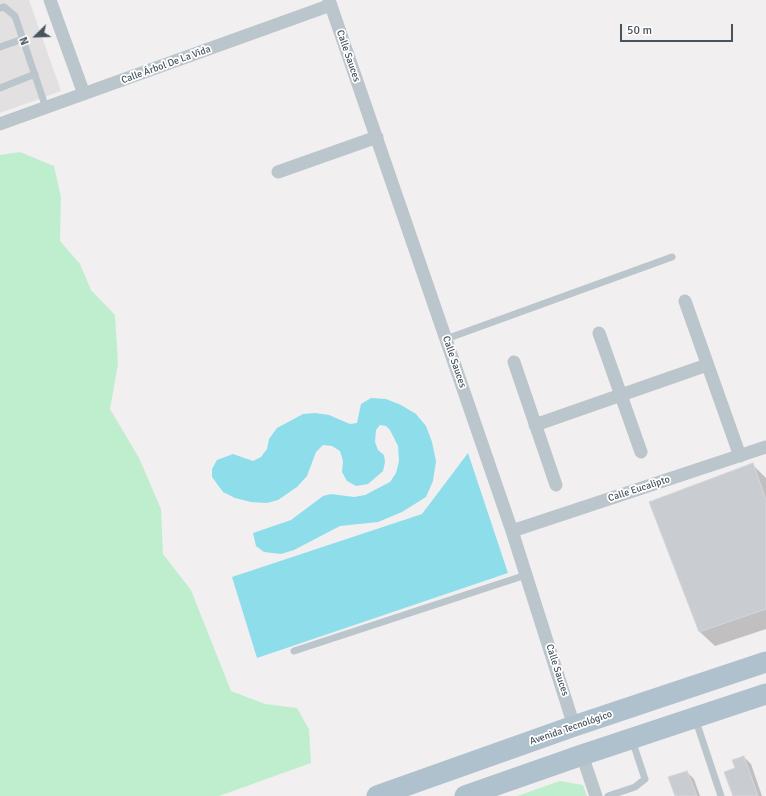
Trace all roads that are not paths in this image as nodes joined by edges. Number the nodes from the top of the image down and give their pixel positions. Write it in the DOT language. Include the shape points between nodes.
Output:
graph roads {
  1 [pos="50,0"];
  2 [pos="330,3"];
  3 [pos="0,8"];
  4 [pos="23,39"];
  5 [pos="0,47"];
  6 [pos="35,74"];
  7 [pos="0,88"];
  8 [pos="84,94"];
  9 [pos="46,108"];
  10 [pos="0,124"];
  11 [pos="377,138"];
  12 [pos="278,172"];
  13 [pos="672,257"];
  14 [pos="685,301"];
  15 [pos="599,333"];
  16 [pos="446,339"];
  17 [pos="514,362"];
  18 [pos="708,365"];
  19 [pos="621,395"];
  20 [pos="535,425"];
  21 [pos="766,447"];
  22 [pos="641,452"];
  23 [pos="740,456"];
  24 [pos="556,485"];
  25 [pos="512,531"];
  26 [pos="526,574"];
  27 [pos="294,650"];
  28 [pos="766,662"];
  29 [pos="686,688"];
  30 [pos="766,694"];
  31 [pos="695,717"];
  32 [pos="574,726"];
  33 [pos="632,738"];
  34 [pos="582,755"];
  35 [pos="377,796"];
  36 [pos="465,796"];
  37 [pos="596,796"];
  38 [pos="608,796"];
  39 [pos="721,796"];
  1 -- 8 [label="street"];
  2 -- 8 [label="street, Calle Árbol De La Vida"];
  2 -- 11 [label="street, Calle Sauces"];
  3 -- 4 [label="lane" via="4,7 15,16"];
  4 -- 5 [label="lane"];
  4 -- 6 [label="lane"];
  6 -- 7 [label="lane"];
  6 -- 9 [label="lane"];
  8 -- 9 [label="street, Calle Árbol De La Vida"];
  9 -- 10 [label="street, Calle Árbol De La Vida"];
  11 -- 12 [label="street"];
  11 -- 16 [label="street, Calle Sauces"];
  13 -- 16 [label="lane"];
  14 -- 18 [label="street"];
  15 -- 19 [label="street"];
  16 -- 25 [label="street, Calle Sauces"];
  17 -- 20 [label="street"];
  18 -- 19 [label="street"];
  18 -- 23 [label="street"];
  19 -- 20 [label="street"];
  19 -- 22 [label="street"];
  20 -- 24 [label="street"];
  21 -- 23 [label="street, Calle Eucalipto"];
  23 -- 25 [label="street, Calle Eucalipto"];
  25 -- 26 [label="street, Calle Sauces"];
  26 -- 27 [label="lane"];
  26 -- 32 [label="street, Calle Sauces"];
  28 -- 29 [label="main road, Avenida Tecnológico"];
  29 -- 31 [label="main road"];
  29 -- 32 [label="main road, Avenida Tecnológico"];
  30 -- 31 [label="main road"];
  31 -- 33 [label="main road"];
  31 -- 39 [label="lane"];
  32 -- 35 [label="main road, Avenida Tecnológico"];
  33 -- 34 [label="main road"];
  33 -- 38 [label="lane" via="646,779 635,788"];
  34 -- 36 [label="main road"];
  34 -- 37 [label="street"];
}
